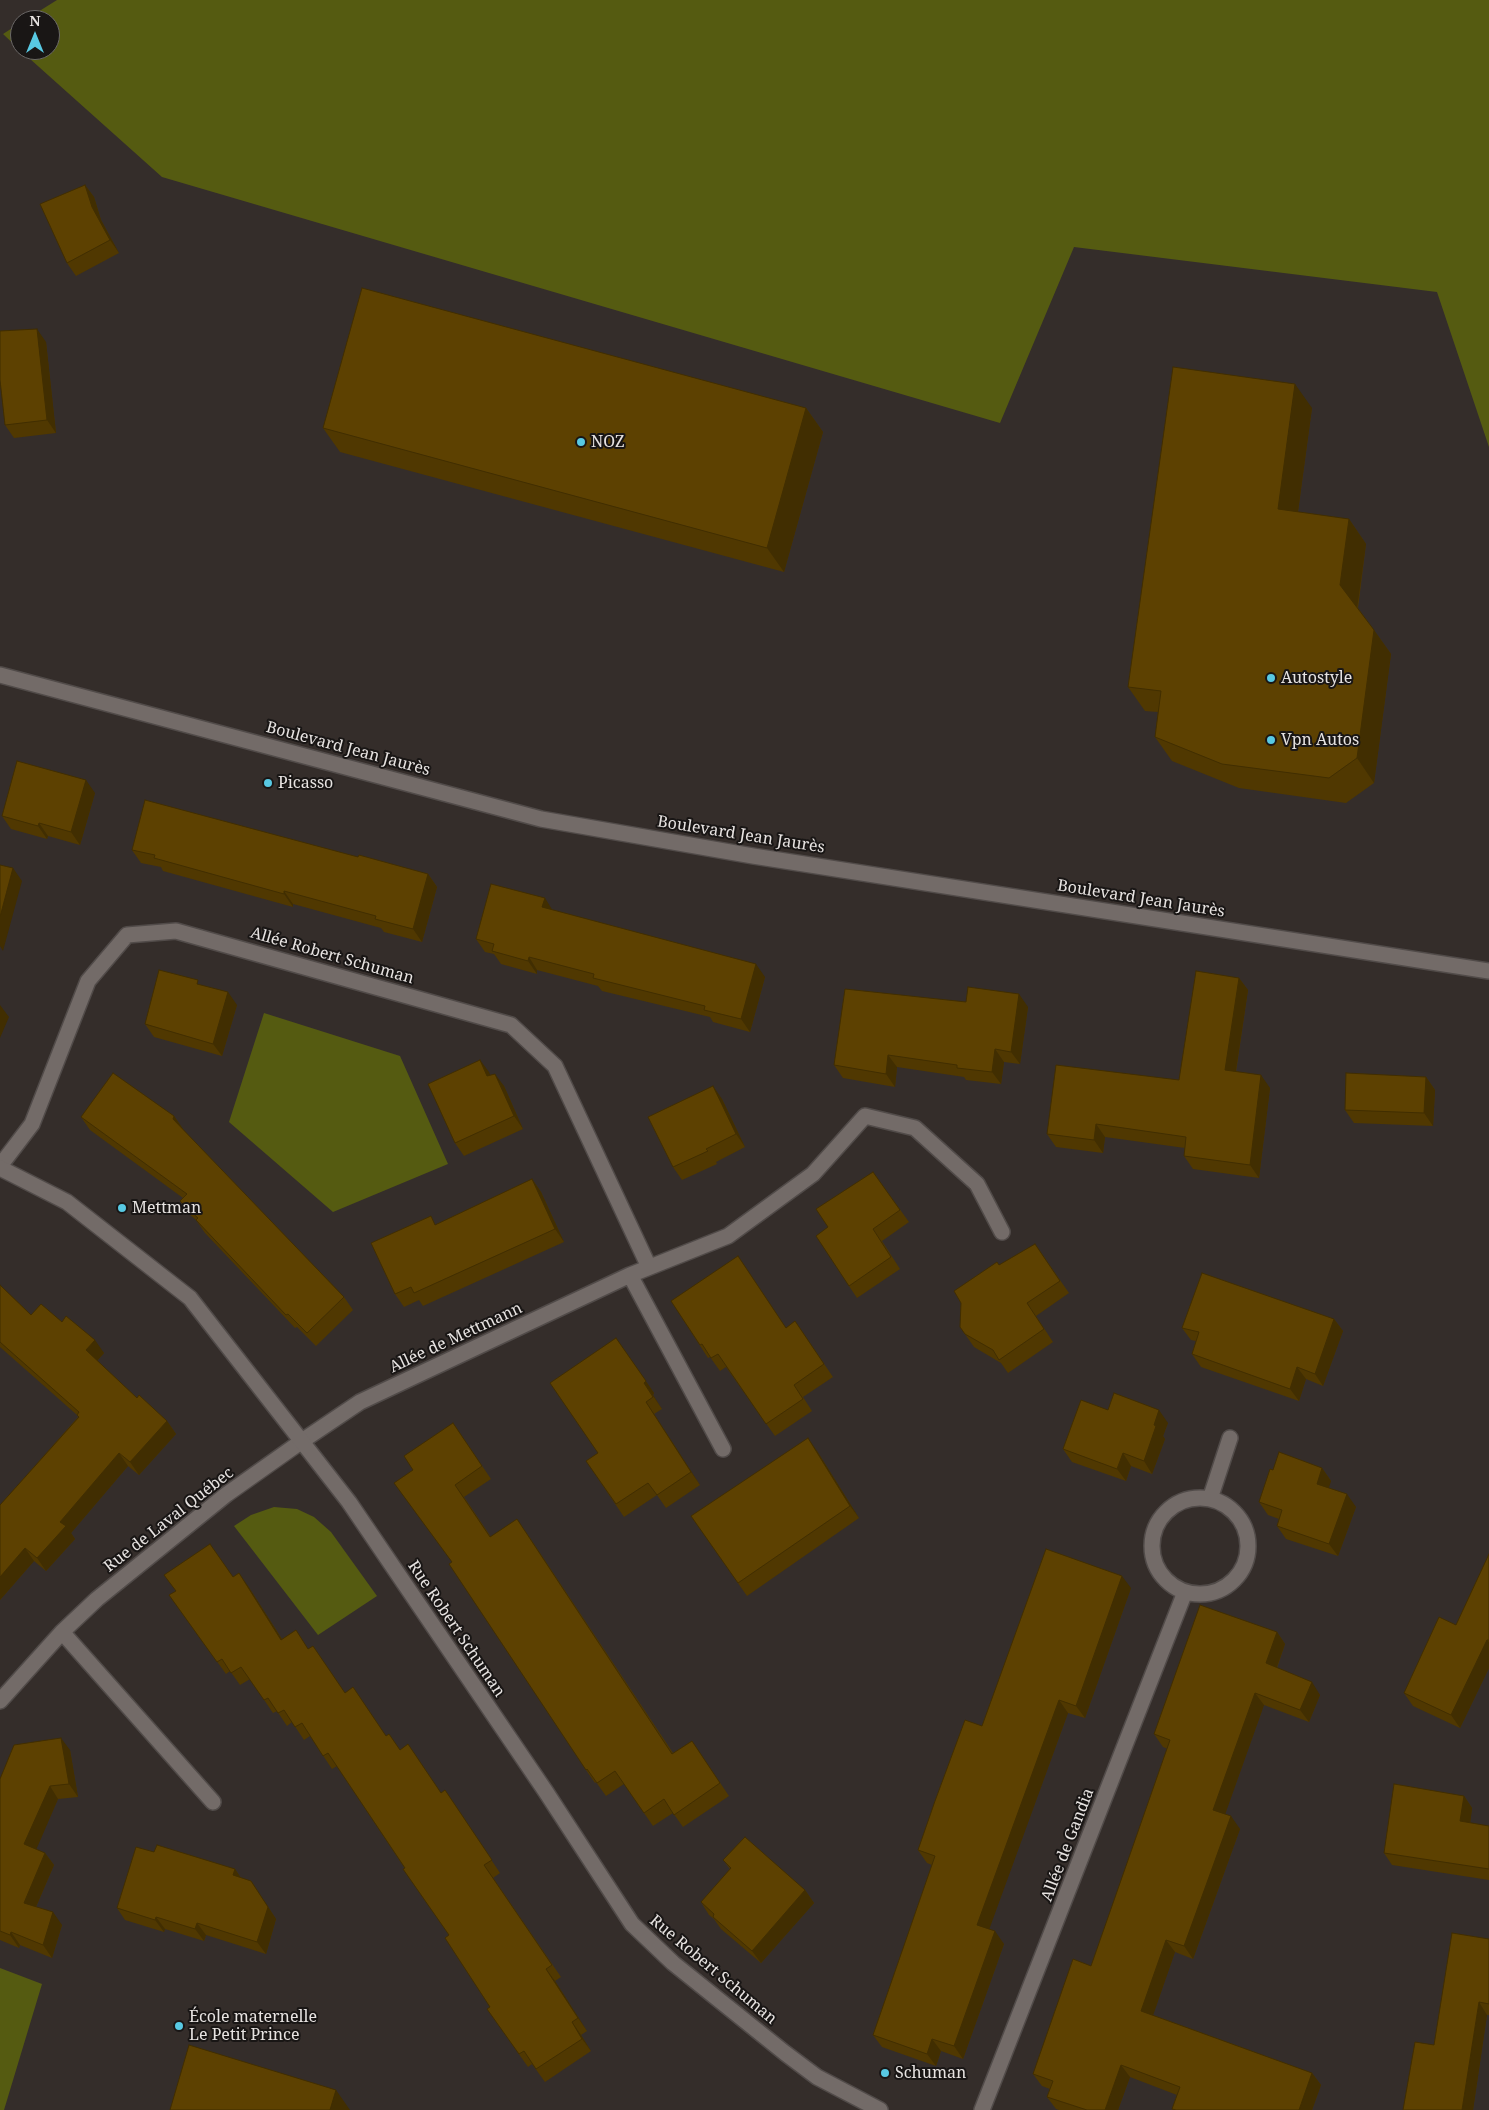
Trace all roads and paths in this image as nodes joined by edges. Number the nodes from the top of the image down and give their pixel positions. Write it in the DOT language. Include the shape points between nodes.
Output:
graph roads {
  1 [pos="0,675"];
  2 [pos="1489,971"];
  3 [pos="0,1167"];
  4 [pos="1002,1232"];
  5 [pos="648,1268"];
  6 [pos="630,1276"];
  7 [pos="1230,1438"];
  8 [pos="302,1441"];
  9 [pos="723,1449"];
  10 [pos="1210,1498"];
  11 [pos="1185,1592"];
  12 [pos="62,1632"];
  13 [pos="0,1702"];
  14 [pos="213,1802"];
  15 [pos="880,2110"];
  16 [pos="982,2110"];
  1 -- 2 [label="street, Boulevard Jean Jaurès" via="541,819 754,856"];
  3 -- 5 [label="street, Allée Robert Schuman" via="32,1124 88,981 127,934 176,930 511,1025 555,1066"];
  3 -- 8 [label="street, Rue Robert Schuman" via="67,1202 190,1298"];
  4 -- 5 [label="street, Allée de Mettmann" via="977,1184 916,1128 865,1116 813,1174 728,1236"];
  5 -- 6 [label="street, Allée de Mettmann"];
  6 -- 8 [label="street, Allée de Mettmann" via="360,1402"];
  6 -- 9 [label="street"];
  7 -- 10 [label="street"];
  8 -- 12 [label="street, Rue de Laval Québec" via="220,1500 97,1599"];
  8 -- 15 [label="street, Rue Robert Schuman" via="354,1510 632,1924 673,1963 785,2053 817,2076"];
  10 -- 11 [label="street" via="1178,1502 1165,1512 1152,1541 1153,1558 1160,1572 1170,1584"];
  10 -- 11 [label="street" via="1224,1504 1245,1527 1249,1542 1247,1558 1241,1572 1216,1592"];
  11 -- 16 [label="street, Allée de Gandia"];
  12 -- 13 [label="street, Rue de Laval Québec"];
  12 -- 14 [label="street"];
}
